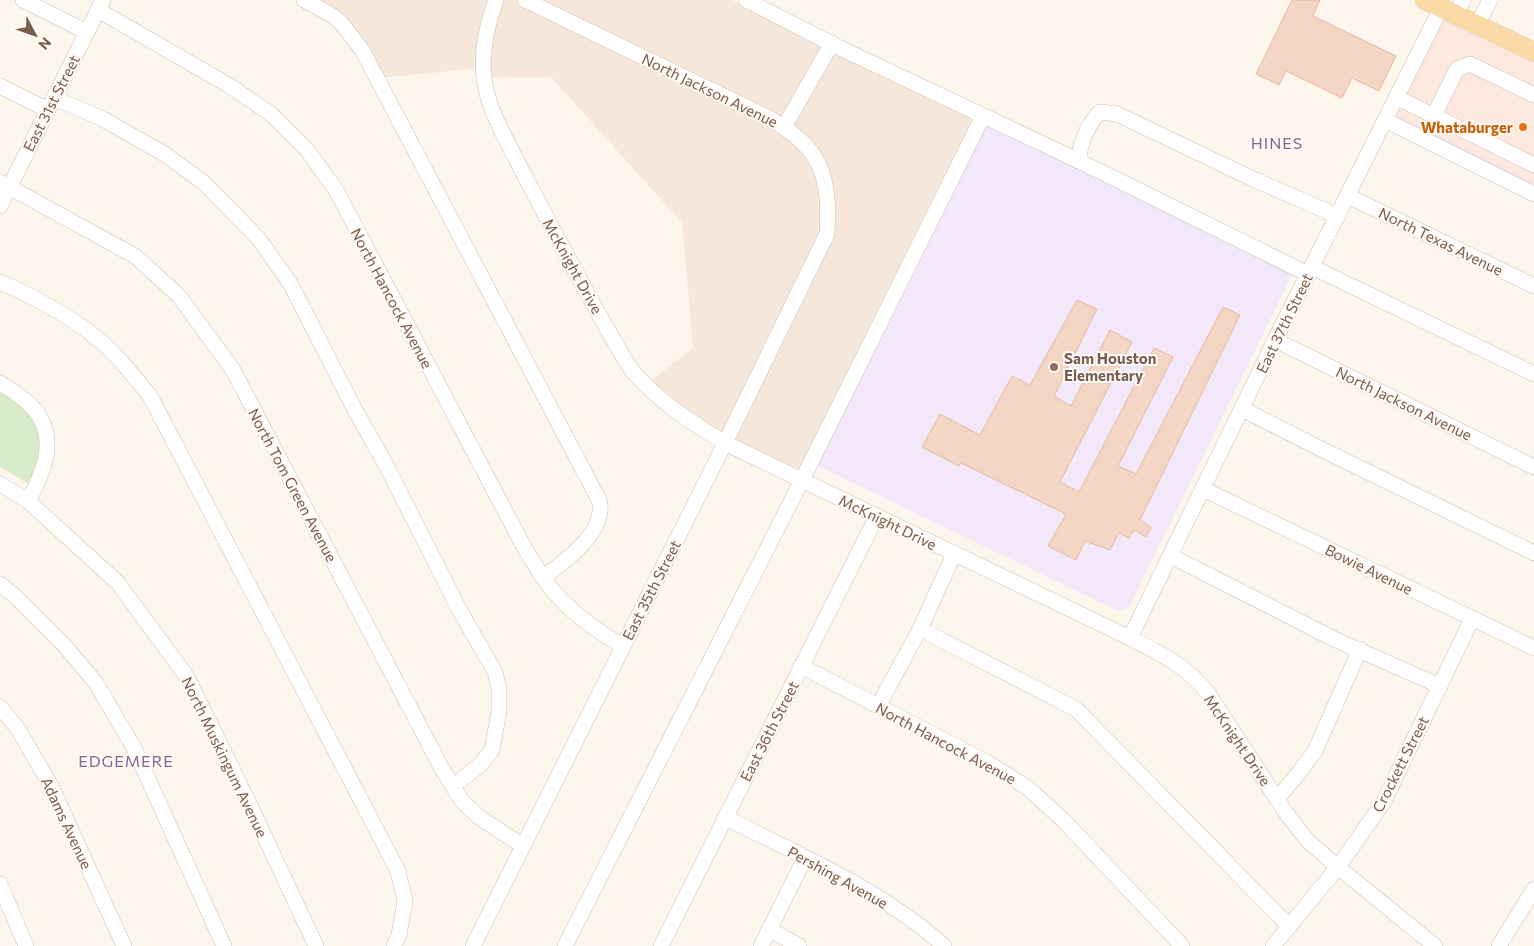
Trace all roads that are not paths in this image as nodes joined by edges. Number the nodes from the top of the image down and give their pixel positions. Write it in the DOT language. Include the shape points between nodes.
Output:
graph roads {
  1 [pos="23,0"];
  2 [pos="304,0"];
  3 [pos="496,0"];
  4 [pos="525,0"];
  5 [pos="746,0"];
  6 [pos="1490,0"];
  7 [pos="100,5"];
  8 [pos="1446,6"];
  9 [pos="1477,25"];
  10 [pos="87,32"];
  11 [pos="832,43"];
  12 [pos="1534,52"];
  13 [pos="1508,83"];
  14 [pos="0,86"];
  15 [pos="1534,95"];
  16 [pos="1396,97"];
  17 [pos="1534,103"];
  18 [pos="51,104"];
  19 [pos="983,116"];
  20 [pos="1434,116"];
  21 [pos="1385,120"];
  22 [pos="784,127"];
  23 [pos="1079,161"];
  24 [pos="1534,164"];
  25 [pos="5,185"];
  26 [pos="1534,194"];
  27 [pos="1348,196"];
  28 [pos="0,206"];
  29 [pos="1338,216"];
  30 [pos="827,234"];
  31 [pos="1310,271"];
  32 [pos="0,282"];
  33 [pos="1534,286"];
  34 [pos="1275,340"];
  35 [pos="1534,374"];
  36 [pos="0,383"];
  37 [pos="1242,409"];
  38 [pos="725,443"];
  39 [pos="1534,467"];
  40 [pos="802,480"];
  41 [pos="0,484"];
  42 [pos="1203,489"];
  43 [pos="28,501"];
  44 [pos="877,516"];
  45 [pos="1534,553"];
  46 [pos="954,554"];
  47 [pos="1170,556"];
  48 [pos="543,577"];
  49 [pos="0,584"];
  50 [pos="1472,618"];
  51 [pos="920,629"];
  52 [pos="1130,638"];
  53 [pos="624,646"];
  54 [pos="1534,648"];
  55 [pos="1360,649"];
  56 [pos="801,666"];
  57 [pos="1440,686"];
  58 [pos="878,706"];
  59 [pos="0,707"];
  60 [pos="453,786"];
  61 [pos="1277,799"];
  62 [pos="726,817"];
  63 [pos="523,846"];
  64 [pos="805,858"];
  65 [pos="1338,867"];
  66 [pos="0,884"];
  67 [pos="1534,889"];
  68 [pos="1289,926"];
  69 [pos="770,929"];
  70 [pos="26,946"];
  71 [pos="124,946"];
  72 [pos="224,946"];
  73 [pos="316,946"];
  74 [pos="394,946"];
  75 [pos="473,946"];
  76 [pos="566,946"];
  77 [pos="661,946"];
  78 [pos="761,946"];
  79 [pos="799,946"];
  80 [pos="944,946"];
  81 [pos="1182,946"];
  82 [pos="1273,946"];
  83 [pos="1435,946"];
  84 [pos="1499,946"];
  1 -- 10 [label="street"];
  2 -- 48 [label="street" via="333,16 362,50 598,500 601,508 597,522 582,546"];
  3 -- 38 [label="street, McKnight Drive" via="486,32 485,87 504,136 535,198 634,372 673,409"];
  4 -- 22 [label="street, North Jackson Avenue"];
  5 -- 11 [label="street"];
  6 -- 9 [label="street"];
  7 -- 10 [label="street, East 31st Street"];
  7 -- 48 [label="street, North Hancock Avenue" via="271,114 307,150 336,190 520,540"];
  8 -- 9 [label="main road"];
  8 -- 16 [label="street, East 37th Street"];
  9 -- 12 [label="main road"];
  10 -- 18 [label="street, East 31st Street"];
  11 -- 19 [label="street"];
  11 -- 22 [label="street"];
  13 -- 15 [label="street"];
  13 -- 17 [label="street"];
  13 -- 20 [label="street" via="1470,64 1457,69"];
  14 -- 18 [label="street"];
  16 -- 20 [label="street"];
  16 -- 21 [label="street, East 37th Street"];
  18 -- 25 [label="street, East 31st Street"];
  18 -- 60 [label="street" via="102,119 166,156 204,184 258,238 290,283 460,611 495,672 499,711 492,750 481,764"];
  19 -- 23 [label="street"];
  19 -- 40 [label="street"];
  20 -- 24 [label="street"];
  21 -- 26 [label="street"];
  21 -- 27 [label="street, East 37th Street"];
  22 -- 30 [label="street, North Jackson Avenue" via="802,141 819,165 826,184"];
  23 -- 29 [label="street" via="1079,150 1094,118 1100,112 1117,114"];
  23 -- 31 [label="street"];
  25 -- 28 [label="street, East 31st Street"];
  25 -- 60 [label="street, North Tom Green Avenue" via="135,256 179,296 233,370"];
  27 -- 29 [label="street, East 37th Street"];
  27 -- 33 [label="street, North Texas Avenue"];
  29 -- 31 [label="street, East 37th Street"];
  30 -- 38 [label="street, East 35th Street"];
  31 -- 34 [label="street, East 37th Street"];
  31 -- 35 [label="street"];
  32 -- 74 [label="street" via="93,334 150,396 398,871 405,901"];
  34 -- 37 [label="street, East 37th Street"];
  34 -- 39 [label="street, North Jackson Avenue"];
  36 -- 43 [label="street" via="34,409 47,437 46,462"];
  37 -- 42 [label="street, East 37th Street"];
  37 -- 45 [label="street"];
  38 -- 40 [label="street, McKnight Drive"];
  38 -- 53 [label="street, East 35th Street"];
  40 -- 44 [label="street, McKnight Drive"];
  40 -- 76 [label="street"];
  41 -- 43 [label="street, North Muskingum Avenue"];
  42 -- 47 [label="street, East 37th Street"];
  42 -- 50 [label="street, Bowie Avenue"];
  43 -- 73 [label="street, North Muskingum Avenue" via="118,583 187,677"];
  44 -- 46 [label="street, McKnight Drive"];
  44 -- 56 [label="street, East 36th Street"];
  46 -- 51 [label="street"];
  46 -- 52 [label="street, McKnight Drive"];
  47 -- 52 [label="street, East 37th Street"];
  47 -- 55 [label="street"];
  48 -- 53 [label="street, North Hancock Avenue" via="574,612"];
  49 -- 72 [label="street" via="64,645 96,683 134,748"];
  50 -- 54 [label="street, Bowie Avenue"];
  50 -- 57 [label="street, Crockett Street"];
  51 -- 58 [label="street"];
  51 -- 68 [label="street" via="1076,709"];
  52 -- 61 [label="street, McKnight Drive" via="1173,661 1196,679"];
  53 -- 63 [label="street, East 35th Street"];
  55 -- 57 [label="street"];
  55 -- 61 [label="street" via="1314,751"];
  56 -- 58 [label="street, North Hancock Avenue"];
  56 -- 62 [label="street, East 36th Street"];
  57 -- 65 [label="street, Crockett Street" via="1383,803"];
  58 -- 81 [label="street, North Hancock Avenue" via="988,763 1028,788 1063,820"];
  59 -- 71 [label="street, Adams Avenue" via="18,729 51,786"];
  60 -- 63 [label="street, North Tom Green Avenue" via="462,801 479,817"];
  61 -- 65 [label="street, McKnight Drive" via="1307,840"];
  62 -- 64 [label="street, Pershing Avenue"];
  62 -- 77 [label="street, East 36th Street"];
  63 -- 75 [label="street, East 35th Street"];
  64 -- 69 [label="street"];
  64 -- 80 [label="street, Pershing Avenue" via="864,888 920,925"];
  65 -- 68 [label="street, Crockett Street"];
  65 -- 83 [label="street, McKnight Drive"];
  66 -- 70 [label="street"];
  67 -- 84 [label="street"];
  68 -- 82 [label="street, Crockett Street"];
  69 -- 78 [label="street"];
  69 -- 79 [label="street"];
}
